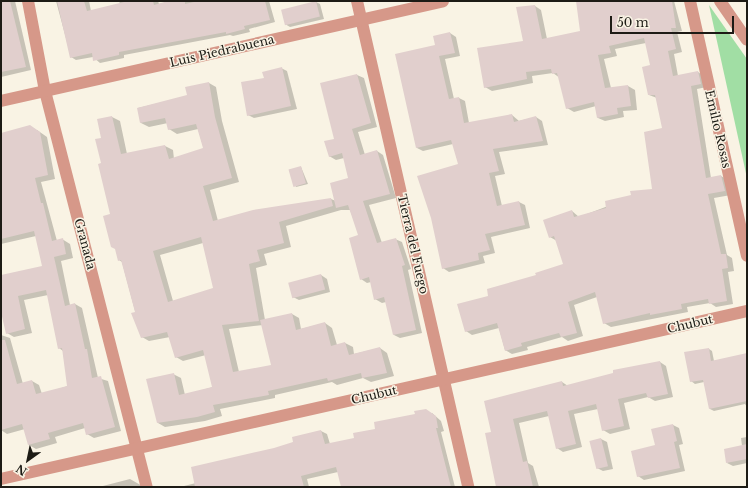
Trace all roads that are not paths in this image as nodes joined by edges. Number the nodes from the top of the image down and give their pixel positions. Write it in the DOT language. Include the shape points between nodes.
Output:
graph roads {
  1 [pos="28,1"];
  2 [pos="357,1"];
  3 [pos="443,1"];
  4 [pos="690,1"];
  5 [pos="720,1"];
  6 [pos="362,19"];
  7 [pos="747,40"];
  8 [pos="45,91"];
  9 [pos="1,101"];
  10 [pos="747,256"];
  11 [pos="747,311"];
  12 [pos="445,379"];
  13 [pos="138,448"];
  14 [pos="1,479"];
  15 [pos="148,487"];
  16 [pos="468,487"];
  1 -- 8 [label="street, Granada"];
  2 -- 6 [label="street, Tierra del Fuego"];
  3 -- 6 [label="street, Luis Piedrabuena"];
  4 -- 10 [label="street, Emilio Rosas"];
  5 -- 7 [label="street"];
  6 -- 8 [label="street, Luis Piedrabuena"];
  6 -- 12 [label="street, Tierra del Fuego"];
  8 -- 9 [label="street, Luis Piedrabuena"];
  8 -- 13 [label="street, Granada"];
  11 -- 12 [label="street, Chubut"];
  12 -- 13 [label="street, Chubut"];
  12 -- 16 [label="street, Tierra del Fuego"];
  13 -- 14 [label="street, Chubut"];
  13 -- 15 [label="street, Granada"];
}
